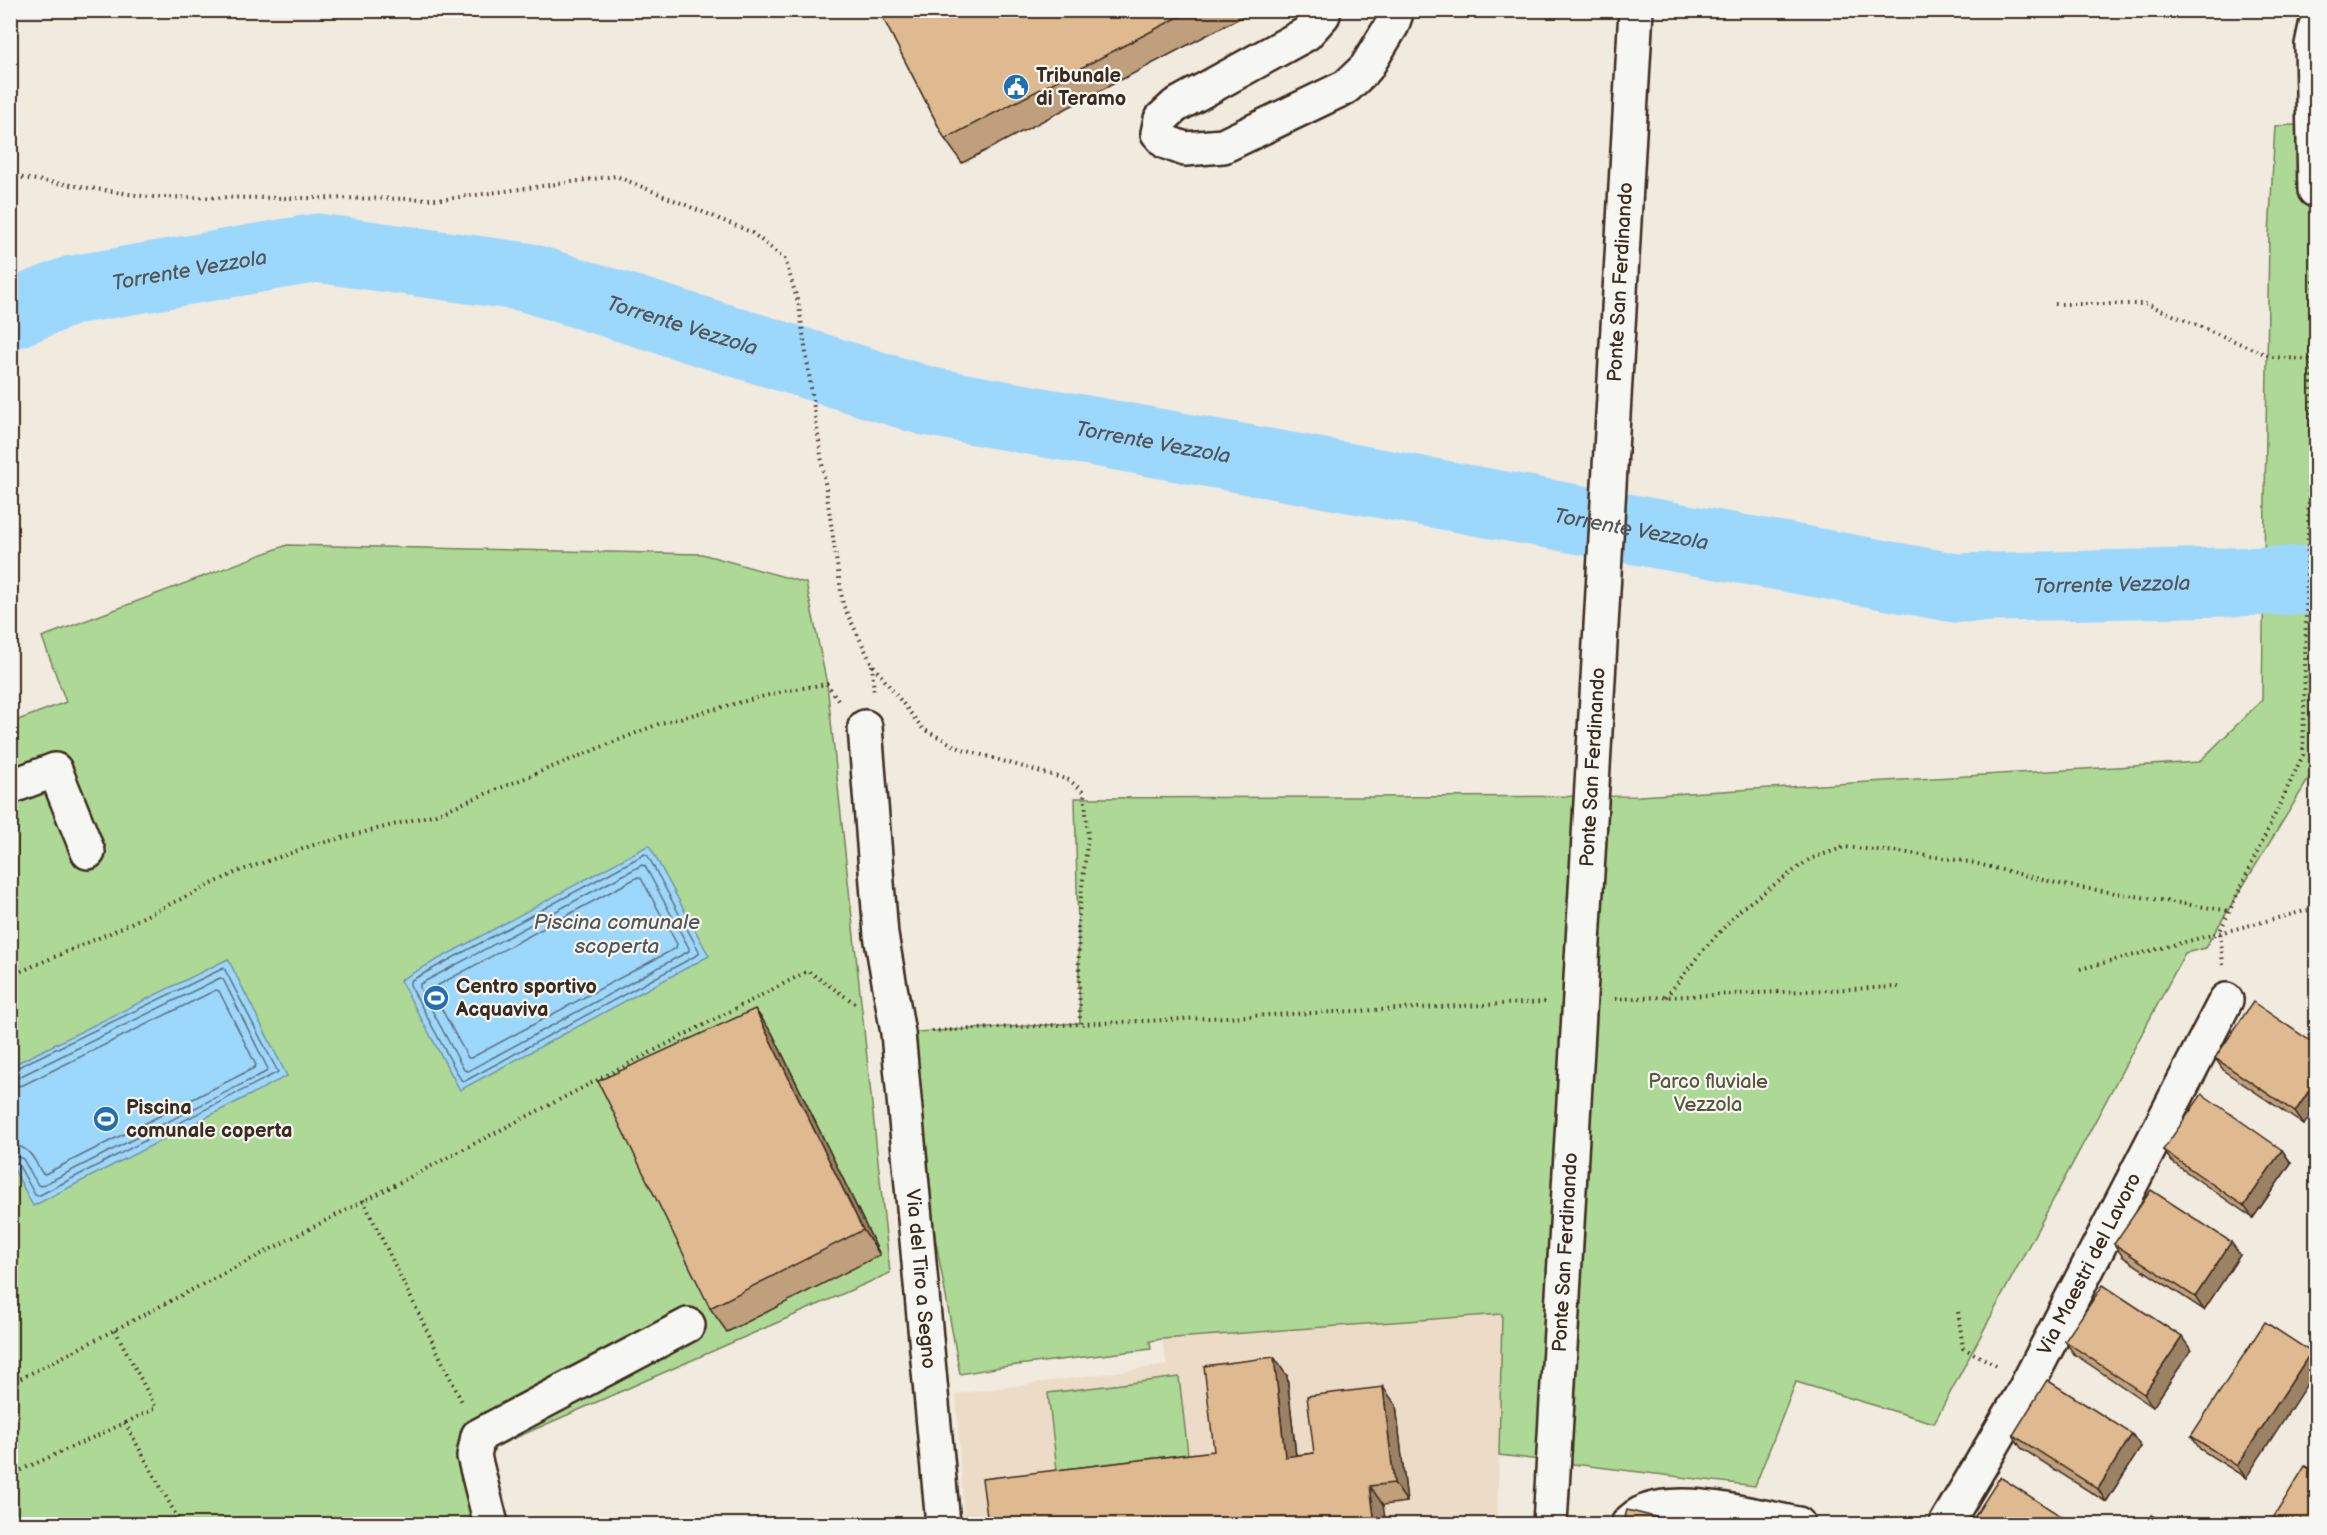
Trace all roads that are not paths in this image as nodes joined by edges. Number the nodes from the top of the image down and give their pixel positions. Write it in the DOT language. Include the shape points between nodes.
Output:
graph roads {
  1 [pos="1324,10"];
  2 [pos="1397,10"];
  3 [pos="1636,10"];
  4 [pos="2316,26"];
  5 [pos="2315,190"];
  6 [pos="865,727"];
  7 [pos="10,787"];
  8 [pos="88,852"];
  9 [pos="2226,1000"];
  10 [pos="688,1324"];
  11 [pos="491,1524"];
  12 [pos="943,1524"];
  13 [pos="1550,1524"];
  14 [pos="1628,1524"];
  15 [pos="1798,1524"];
  16 [pos="1946,1524"];
  1 -- 2 [label="street" via="1306,34 1175,106 1161,119 1158,134 1166,142 1185,149 1223,146 1346,87 1366,68"];
  3 -- 13 [label="street, Ponte San Ferdinando, bridge"];
  4 -- 5 [label="street" via="2312,45"];
  6 -- 12 [label="street, Via del Tiro a Segno" via="880,934 898,1034"];
  7 -- 8 [label="street" via="55,770"];
  9 -- 16 [label="street, Via Maestri del Lavoro" via="2029,1382"];
  10 -- 11 [label="street" via="478,1436 474,1456"];
  14 -- 15 [label="street" via="1647,1510 1667,1506 1692,1506"];
}
